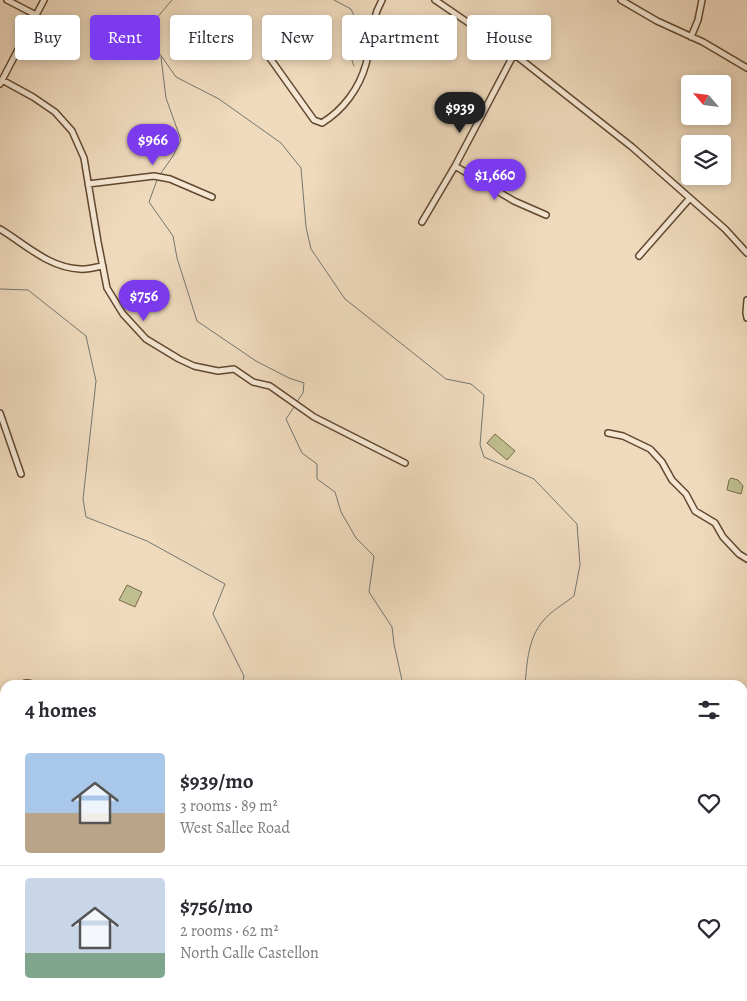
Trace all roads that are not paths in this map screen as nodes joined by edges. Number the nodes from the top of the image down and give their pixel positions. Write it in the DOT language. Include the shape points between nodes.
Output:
graph roads {
  1 [pos="7,0"];
  2 [pos="44,0"];
  3 [pos="382,0"];
  4 [pos="435,0"];
  5 [pos="621,0"];
  6 [pos="702,0"];
  7 [pos="36,15"];
  8 [pos="467,22"];
  9 [pos="691,37"];
  10 [pos="15,55"];
  11 [pos="271,60"];
  12 [pos="511,60"];
  13 [pos="522,60"];
  14 [pos="747,68"];
  15 [pos="1,82"];
  16 [pos="455,166"];
  17 [pos="88,184"];
  18 [pos="212,197"];
  19 [pos="690,198"];
  20 [pos="546,215"];
  21 [pos="422,222"];
  22 [pos="0,229"];
  23 [pos="747,253"];
  24 [pos="639,256"];
  25 [pos="103,266"];
  26 [pos="747,300"];
  27 [pos="747,318"];
  28 [pos="0,413"];
  29 [pos="608,434"];
  30 [pos="405,463"];
  31 [pos="20,474"];
  32 [pos="747,559"];
  1 -- 7 [label="street"];
  2 -- 7 [label="street"];
  3 -- 11 [label="street" via="361,77 345,104 322,123 314,120"];
  4 -- 8 [label="street"];
  5 -- 9 [label="street"];
  6 -- 9 [label="street"];
  9 -- 14 [label="street"];
  10 -- 15 [label="street"];
  12 -- 16 [label="street"];
  13 -- 19 [label="street" via="632,147"];
  15 -- 17 [label="street" via="55,112 72,131 84,158"];
  16 -- 20 [label="street" via="514,202"];
  16 -- 21 [label="street"];
  17 -- 18 [label="street" via="154,176 170,179"];
  17 -- 25 [label="street"];
  19 -- 23 [label="street"];
  19 -- 24 [label="street"];
  22 -- 25 [label="street" via="46,259 64,266 81,270"];
  25 -- 30 [label="street" via="107,288 123,314 146,339 194,366 218,371 234,370 253,382 270,386 314,417"];
  26 -- 27 [label="street"];
  28 -- 31 [label="street"];
  29 -- 32 [label="street" via="623,436 650,449 686,494 695,511 715,523 739,554"];
}
